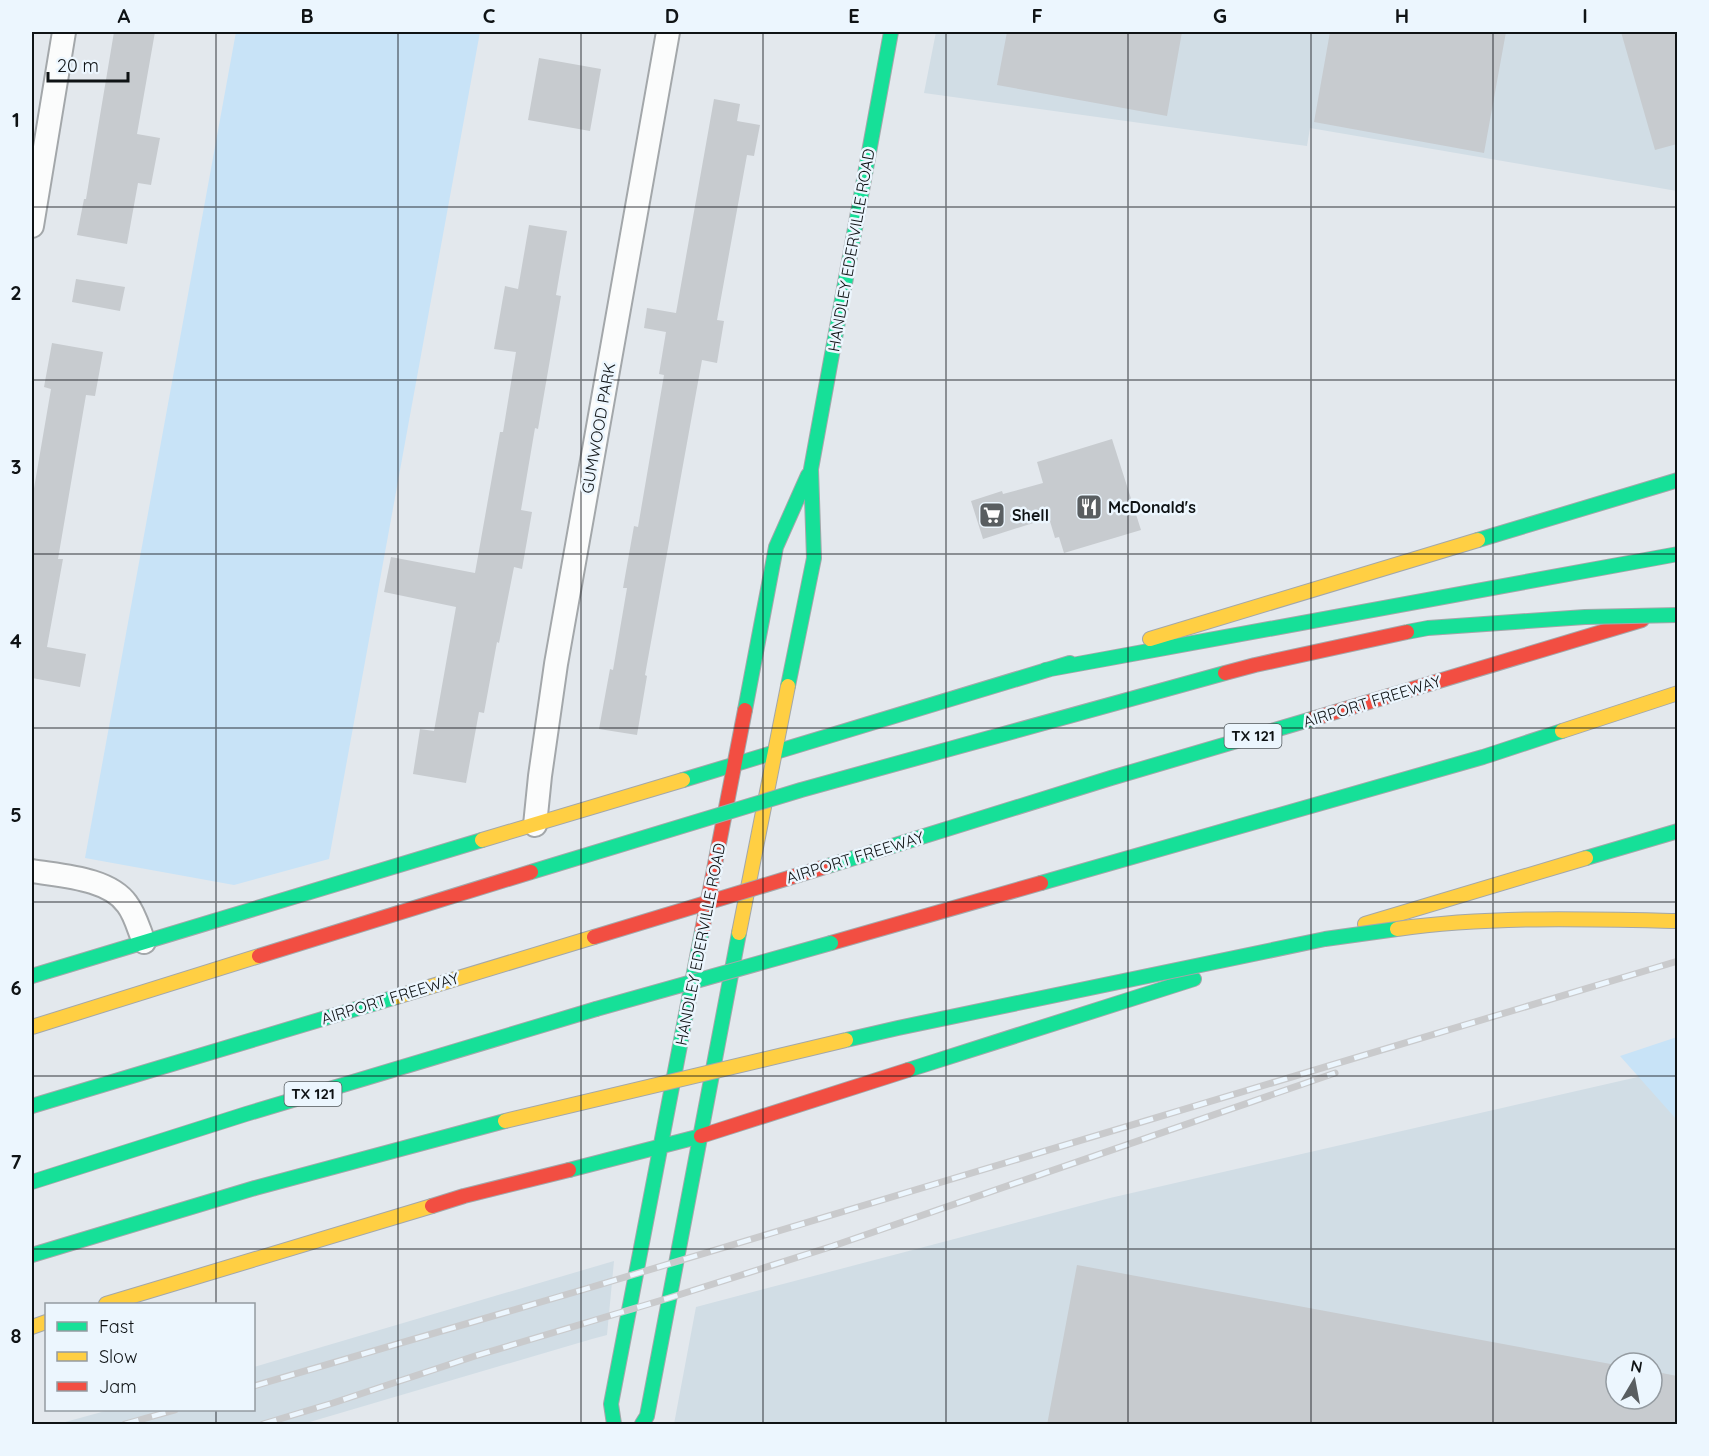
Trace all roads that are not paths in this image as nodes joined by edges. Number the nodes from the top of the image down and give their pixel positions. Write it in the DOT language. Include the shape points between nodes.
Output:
graph roads {
  1 [pos="64,32"];
  2 [pos="668,32"];
  3 [pos="891,32"];
  4 [pos="32,226"];
  5 [pos="811,469"];
  6 [pos="1677,480"];
  7 [pos="1677,554"];
  8 [pos="1677,608"];
  9 [pos="1677,615"];
  10 [pos="1045,670"];
  11 [pos="1677,693"];
  12 [pos="775,752"];
  13 [pos="734,765"];
  14 [pos="535,825"];
  15 [pos="1677,831"];
  16 [pos="32,871"];
  17 [pos="1677,921"];
  18 [pos="144,942"];
  19 [pos="32,976"];
  20 [pos="32,1027"];
  21 [pos="32,1106"];
  22 [pos="701,1136"];
  23 [pos="660,1147"];
  24 [pos="32,1182"];
  25 [pos="32,1255"];
  26 [pos="113,1303"];
  27 [pos="614,1425"];
  28 [pos="642,1425"];
  1 -- 4 [label="street"];
  2 -- 14 [label="street, GUMWOOD PARK" via="556,664"];
  3 -- 5 [label="main road, HANDLEY EDERVILLE ROAD"];
  5 -- 12 [label="main road, HANDLEY EDERVILLE ROAD" via="814,558"];
  5 -- 13 [label="main road, HANDLEY EDERVILLE ROAD" via="776,547"];
  6 -- 10 [label="main road"];
  7 -- 10 [label="main road"];
  8 -- 21 [label="main road, AIRPORT FREEWAY / TX 121, bridge"];
  9 -- 20 [label="main road, bridge" via="1428,628 1255,665 801,790"];
  10 -- 12 [label="main road"];
  11 -- 24 [label="main road, TX 121, bridge" via="1484,757 596,1009"];
  12 -- 13 [label="main road"];
  12 -- 22 [label="main road, HANDLEY EDERVILLE ROAD"];
  13 -- 14 [label="main road"];
  13 -- 23 [label="main road, HANDLEY EDERVILLE ROAD"];
  14 -- 18 [label="main road"];
  15 -- 22 [label="main road" via="1429,904"];
  16 -- 18 [label="street" via="106,886 128,904"];
  17 -- 25 [label="main road, bridge" via="1485,922 1325,939 898,1028 504,1121 255,1188"];
  18 -- 19 [label="main road"];
  22 -- 23 [label="main road"];
  22 -- 28 [label="main road, HANDLEY EDERVILLE ROAD" via="647,1416"];
  23 -- 26 [label="main road" via="464,1196"];
  23 -- 27 [label="main road, HANDLEY EDERVILLE ROAD" via="611,1404"];
}
